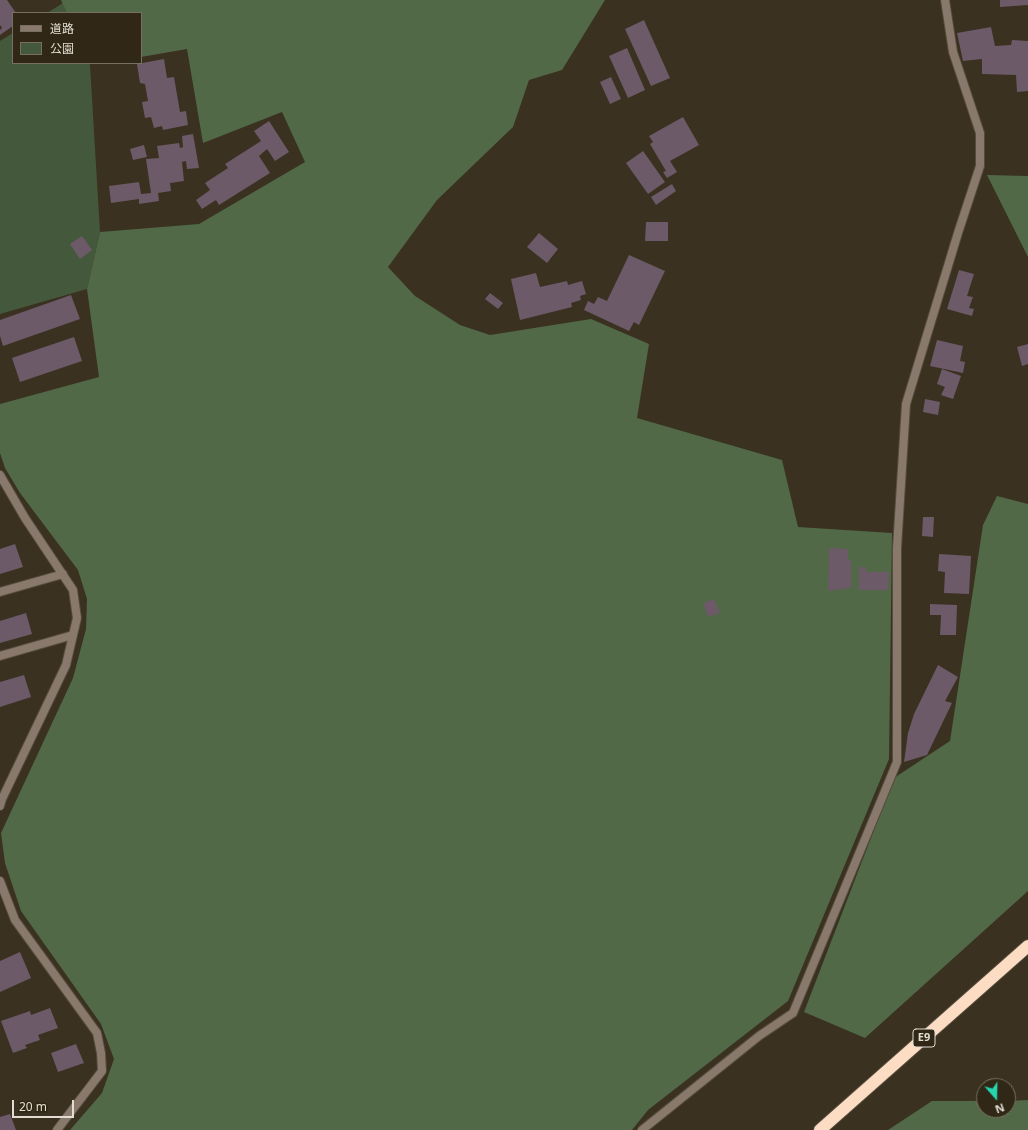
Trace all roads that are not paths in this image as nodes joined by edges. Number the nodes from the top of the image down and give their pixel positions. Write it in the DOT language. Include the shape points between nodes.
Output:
graph roads {
  1 [pos="945,0"];
  2 [pos="0,475"];
  3 [pos="63,574"];
  4 [pos="0,592"];
  5 [pos="73,635"];
  6 [pos="0,656"];
  7 [pos="0,806"];
  8 [pos="0,882"];
  9 [pos="1028,946"];
  10 [pos="57,1130"];
  11 [pos="642,1130"];
  12 [pos="820,1130"];
  1 -- 11 [label="street" via="953,52 980,133 980,166 906,404 897,548 897,762 793,1013 759,1036"];
  2 -- 3 [label="street"];
  3 -- 4 [label="street"];
  3 -- 5 [label="street" via="73,590 77,618"];
  5 -- 6 [label="street"];
  5 -- 7 [label="street" via="66,665"];
  8 -- 10 [label="street" via="15,920 97,1033 102,1071"];
  9 -- 12 [label="highway, E9"];
}
